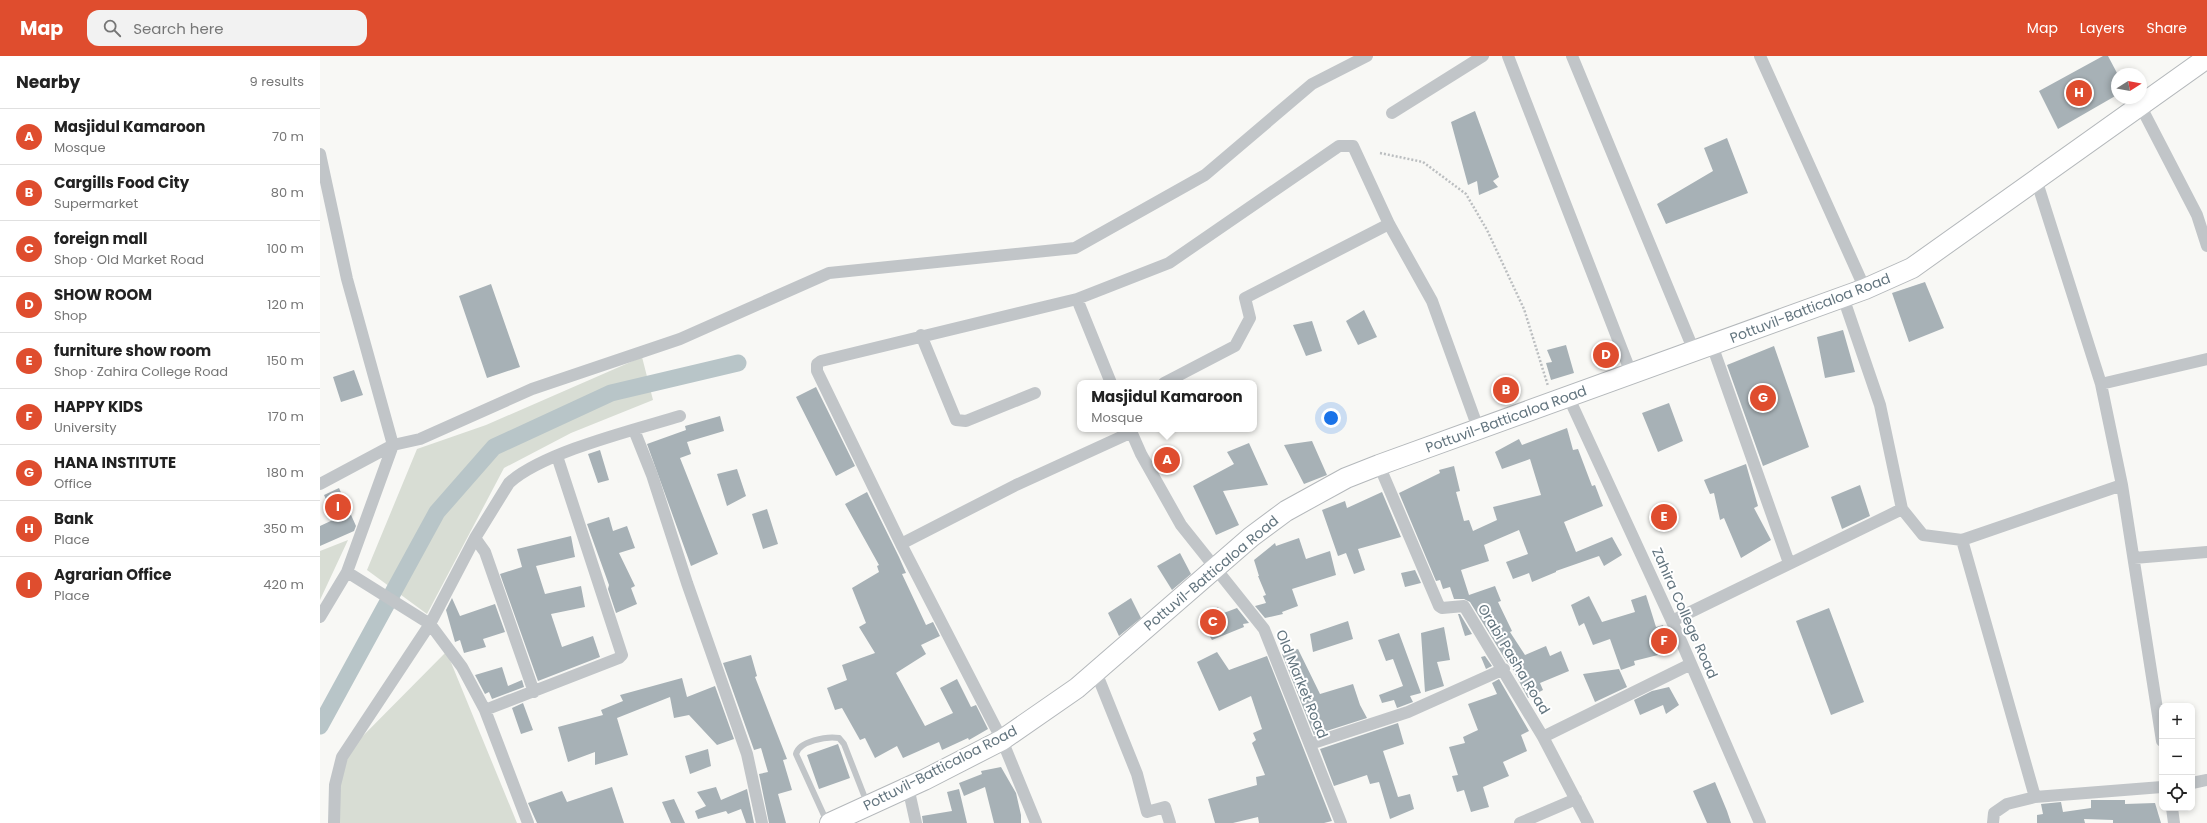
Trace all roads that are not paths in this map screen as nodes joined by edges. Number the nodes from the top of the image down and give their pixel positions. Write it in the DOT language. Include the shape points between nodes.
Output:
graph roads {
  1 [pos="1367,56"];
  2 [pos="1483,56"];
  3 [pos="1508,56"];
  4 [pos="1572,56"];
  5 [pos="1760,56"];
  6 [pos="2207,58"];
  7 [pos="2140,105"];
  8 [pos="1392,113"];
  9 [pos="320,154"];
  10 [pos="2036,179"];
  11 [pos="1389,224"];
  12 [pos="2207,246"];
  13 [pos="1865,289"];
  14 [pos="1843,297"];
  15 [pos="1077,299"];
  16 [pos="921,335"];
  17 [pos="1703,348"];
  18 [pos="2207,359"];
  19 [pos="1631,373"];
  20 [pos="1110,380"];
  21 [pos="1170,380"];
  22 [pos="2101,384"];
  23 [pos="1035,392"];
  24 [pos="1561,399"];
  25 [pos="680,416"];
  26 [pos="1478,428"];
  27 [pos="634,430"];
  28 [pos="1129,432"];
  29 [pos="1131,432"];
  30 [pos="393,445"];
  31 [pos="557,456"];
  32 [pos="1379,465"];
  33 [pos="320,484"];
  34 [pos="2122,485"];
  35 [pos="1902,509"];
  36 [pos="475,538"];
  37 [pos="1962,540"];
  38 [pos="901,544"];
  39 [pos="2207,552"];
  40 [pos="2134,558"];
  41 [pos="1789,562"];
  42 [pos="1216,567"];
  43 [pos="347,572"];
  44 [pos="320,618"];
  45 [pos="1672,620"];
  46 [pos="426,621"];
  47 [pos="1691,664"];
  48 [pos="1504,669"];
  49 [pos="1096,672"];
  50 [pos="534,692"];
  51 [pos="485,710"];
  52 [pos="1543,737"];
  53 [pos="2162,739"];
  54 [pos="1002,740"];
  55 [pos="1310,744"];
  56 [pos="2207,780"];
  57 [pos="2195,782"];
  58 [pos="908,787"];
  59 [pos="2159,787"];
  60 [pos="2035,797"];
  61 [pos="1576,799"];
  62 [pos="869,806"];
  63 [pos="2172,811"];
  64 [pos="334,823"];
  65 [pos="528,823"];
  66 [pos="762,823"];
  67 [pos="828,823"];
  68 [pos="916,823"];
  69 [pos="1036,823"];
  70 [pos="1170,823"];
  71 [pos="1341,823"];
  72 [pos="1520,823"];
  73 [pos="1588,823"];
  74 [pos="1760,823"];
  75 [pos="1992,823"];
  76 [pos="2174,823"];
  1 -- 30 [label="street" via="1312,84 1205,175 1074,248 828,273 680,338 532,389 420,440"];
  2 -- 8 [label="street"];
  3 -- 19 [label="street"];
  4 -- 17 [label="street"];
  5 -- 13 [label="street"];
  6 -- 7 [label="highway, Pottuvil-Batticaloa Road"];
  7 -- 10 [label="highway, Pottuvil-Batticaloa Road"];
  7 -- 12 [label="street" via="2197,215"];
  9 -- 30 [label="street" via="347,279"];
  10 -- 13 [label="highway, Pottuvil-Batticaloa Road" via="1912,268"];
  10 -- 22 [label="street"];
  11 -- 15 [label="street" via="1353,146 1339,146 1169,263"];
  11 -- 21 [label="street" via="1245,298 1250,318 1235,346"];
  11 -- 26 [label="street" via="1432,301"];
  13 -- 14 [label="highway, Pottuvil-Batticaloa Road"];
  14 -- 17 [label="highway, Pottuvil-Batticaloa Road"];
  14 -- 35 [label="street" via="1880,405"];
  15 -- 16 [label="street"];
  15 -- 20 [label="street"];
  16 -- 23 [label="street" via="956,420 966,421"];
  16 -- 38 [label="street" via="817,364 817,371"];
  17 -- 19 [label="highway, Pottuvil-Batticaloa Road"];
  17 -- 41 [label="street"];
  18 -- 22 [label="street"];
  19 -- 24 [label="highway, Pottuvil-Batticaloa Road"];
  22 -- 34 [label="street"];
  24 -- 26 [label="highway, Pottuvil-Batticaloa Road"];
  24 -- 45 [label="street, Zahira College Road"];
  25 -- 27 [label="street"];
  26 -- 32 [label="highway, Pottuvil-Batticaloa Road"];
  27 -- 31 [label="street"];
  27 -- 66 [label="street" via="652,475 747,754"];
  28 -- 38 [label="street" via="1016,485"];
  29 -- 42 [label="street, Old Market Road" via="1181,526"];
  30 -- 33 [label="street"];
  30 -- 43 [label="street"];
  31 -- 36 [label="street" via="516,476 509,483"];
  31 -- 50 [label="street" via="622,655"];
  32 -- 42 [label="highway, Pottuvil-Batticaloa Road" via="1346,478 1286,511"];
  32 -- 48 [label="street, Orabi Pasha Road" via="1439,606 1464,606"];
  34 -- 37 [label="street"];
  34 -- 40 [label="street"];
  35 -- 37 [label="street" via="1923,535"];
  35 -- 41 [label="street"];
  36 -- 46 [label="street"];
  36 -- 50 [label="street" via="485,552"];
  37 -- 60 [label="street"];
  38 -- 54 [label="street"];
  39 -- 40 [label="street"];
  40 -- 53 [label="street"];
  41 -- 45 [label="street"];
  42 -- 49 [label="highway, Pottuvil-Batticaloa Road"];
  42 -- 55 [label="street, Old Market Road" via="1264,629"];
  43 -- 44 [label="street"];
  43 -- 46 [label="street"];
  45 -- 47 [label="street, Zahira College Road"];
  46 -- 51 [label="street" via="462,667"];
  46 -- 64 [label="street" via="342,757 335,785"];
  47 -- 52 [label="street"];
  47 -- 74 [label="street, Zahira College Road"];
  48 -- 52 [label="street, Orabi Pasha Road"];
  48 -- 55 [label="street" via="1408,712"];
  49 -- 54 [label="highway, Pottuvil-Batticaloa Road"];
  49 -- 70 [label="street" via="1137,774 1147,812 1165,807"];
  50 -- 51 [label="street"];
  51 -- 65 [label="street"];
  52 -- 61 [label="street, Orabi Pasha Road"];
  54 -- 58 [label="highway, Pottuvil-Batticaloa Road"];
  54 -- 69 [label="street"];
  55 -- 71 [label="street, Old Market Road"];
  56 -- 57 [label="street"];
  58 -- 62 [label="highway, Pottuvil-Batticaloa Road"];
  58 -- 68 [label="street"];
  59 -- 60 [label="street"];
  60 -- 75 [label="street" via="2007,804 1994,813"];
  61 -- 72 [label="street"];
  61 -- 73 [label="street, Orabi Pasha Road"];
  62 -- 67 [label="highway, Pottuvil-Batticaloa Road"];
  62 -- 67 [label="lane" via="844,744 839,738 802,744 796,754"];
  63 -- 76 [label="street"];
}
